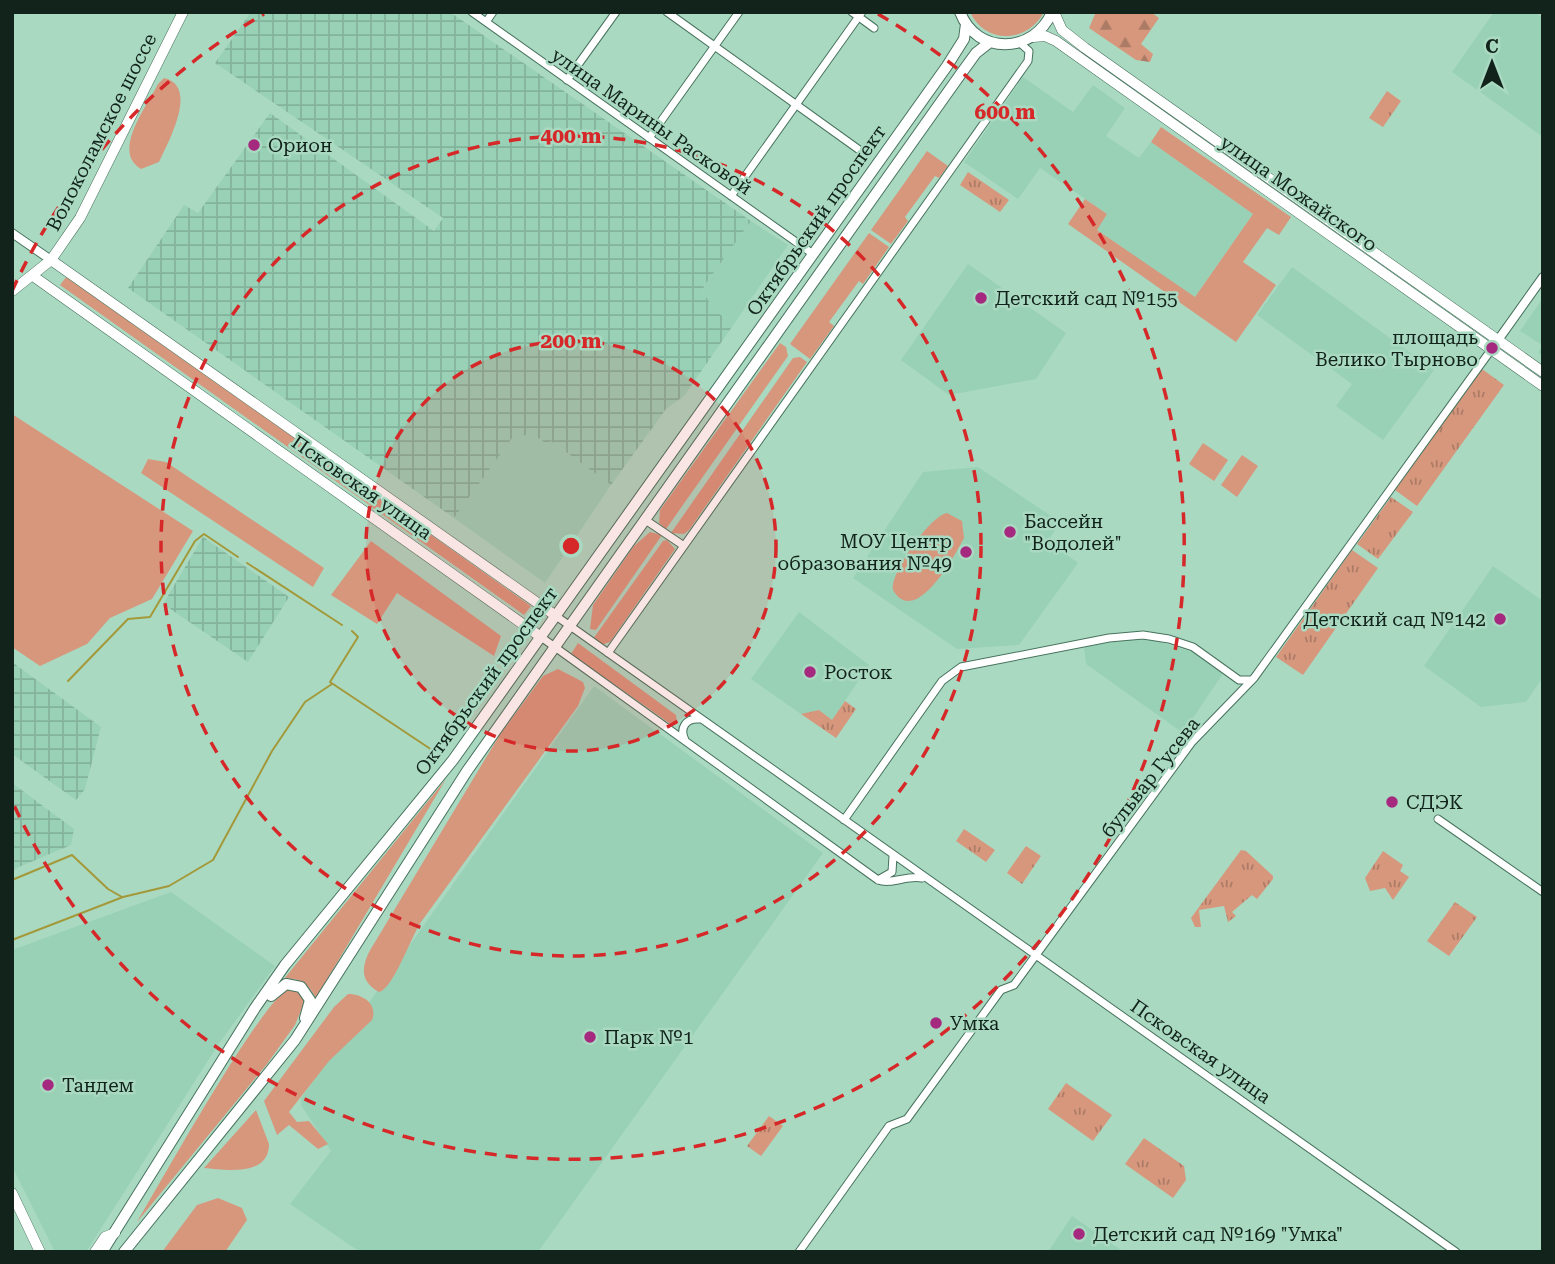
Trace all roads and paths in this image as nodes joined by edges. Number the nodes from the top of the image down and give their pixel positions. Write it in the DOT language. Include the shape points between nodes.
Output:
graph roads {
  1 [pos="183,12"];
  2 [pos="472,12"];
  3 [pos="493,12"];
  4 [pos="616,12"];
  5 [pos="667,12"];
  6 [pos="739,12"];
  7 [pos="960,12"];
  8 [pos="1053,12"];
  9 [pos="858,14"];
  10 [pos="486,22"];
  11 [pos="966,24"];
  12 [pos="874,28"];
  13 [pos="1033,37"];
  14 [pos="990,42"];
  15 [pos="1020,43"];
  16 [pos="715,47"];
  17 [pos="567,80"];
  18 [pos="797,106"];
  19 [pos="649,138"];
  20 [pos="858,149"];
  21 [pos="731,196"];
  22 [pos="12,233"];
  23 [pos="813,254"];
  24 [pos="51,260"];
  25 [pos="33,275"];
  26 [pos="1543,277"];
  27 [pos="12,291"];
  28 [pos="1495,345"];
  29 [pos="1543,372"];
  30 [pos="1543,386"];
  31 [pos="644,519"];
  32 [pos="684,547"];
  33 [pos="556,616"];
  34 [pos="569,625"];
  35 [pos="541,636"];
  36 [pos="555,646"];
  37 [pos="608,653"];
  38 [pos="1254,678"];
  39 [pos="681,705"];
  40 [pos="703,720"];
  41 [pos="668,729"];
  42 [pos="685,741"];
  43 [pos="1438,819"];
  44 [pos="844,820"];
  45 [pos="891,853"];
  46 [pos="927,879"];
  47 [pos="878,880"];
  48 [pos="1543,892"];
  49 [pos="1036,955"];
  50 [pos="242,1027"];
  51 [pos="295,1040"];
  52 [pos="12,1193"];
  53 [pos="115,1232"];
  54 [pos="40,1250"];
  55 [pos="94,1252"];
  56 [pos="102,1252"];
  57 [pos="124,1252"];
  58 [pos="799,1252"];
  59 [pos="1456,1252"];
  1 -- 24 [label="main road, Волоколамское шоссе" via="80,218"];
  2 -- 10 [label="street, улица Марины Расковой"];
  3 -- 10 [label="street"];
  4 -- 17 [label="street"];
  5 -- 16 [label="street"];
  6 -- 16 [label="street"];
  7 -- 11 [label="main road"];
  8 -- 13 [label="main road"];
  8 -- 28 [label="main road, улица Можайского" via="1059,27 1075,40"];
  9 -- 12 [label="street"];
  9 -- 18 [label="street"];
  10 -- 17 [label="street, улица Марины Расковой"];
  11 -- 14 [label="main road"];
  11 -- 23 [label="main road, Октябрьский проспект" via="963,42"];
  13 -- 15 [label="main road"];
  13 -- 28 [label="main road, улица Можайского" via="1051,38 1064,46"];
  14 -- 15 [label="main road"];
  14 -- 31 [label="main road, Октябрьский проспект" via="977,51"];
  15 -- 32 [label="street" via="1030,55 1018,75"];
  16 -- 18 [label="street"];
  16 -- 19 [label="street"];
  17 -- 19 [label="street, улица Марины Расковой"];
  18 -- 20 [label="street"];
  18 -- 21 [label="street"];
  19 -- 21 [label="street, улица Марины Расковой"];
  21 -- 23 [label="street, улица Марины Расковой"];
  22 -- 24 [label="street"];
  23 -- 33 [label="main road, Октябрьский проспект"];
  24 -- 25 [label="main road, Волоколамское шоссе"];
  24 -- 33 [label="main road, Псковская улица"];
  25 -- 27 [label="main road, Волоколамское шоссе"];
  25 -- 35 [label="main road, Псковская улица"];
  26 -- 28 [label="street, бульвар Гусева"];
  28 -- 29 [label="main road, улица Можайского"];
  28 -- 30 [label="main road, улица Можайского"];
  28 -- 38 [label="street, бульвар Гусева"];
  31 -- 32 [label="street"];
  31 -- 34 [label="main road, Октябрьский проспект"];
  32 -- 37 [label="street"];
  33 -- 34 [label="street, Псковская улица"];
  33 -- 35 [label="main road, Октябрьский проспект"];
  34 -- 36 [label="main road, Октябрьский проспект"];
  34 -- 37 [label="street, Псковская улица"];
  35 -- 36 [label="street, Псковская улица"];
  35 -- 50 [label="main road, Октябрьский проспект" via="453,760 285,965"];
  36 -- 41 [label="street, Псковская улица"];
  36 -- 51 [label="main road, Октябрьский проспект" via="467,771"];
  37 -- 39 [label="street, Псковская улица"];
  38 -- 44 [label="street" via="1241,681 1193,647 1143,635 959,668 942,681"];
  38 -- 49 [label="street, бульвар Гусева" via="1192,742"];
  39 -- 40 [label="street, Псковская улица"];
  39 -- 41 [label="street" via="686,712 684,722 677,729"];
  40 -- 42 [label="street" via="685,723"];
  40 -- 44 [label="street, Псковская улица"];
  41 -- 42 [label="street, Псковская улица"];
  42 -- 47 [label="street, Псковская улица"];
  43 -- 48 [label="street"];
  44 -- 45 [label="street, Псковская улица"];
  45 -- 46 [label="street, Псковская улица"];
  45 -- 47 [label="street" via="892,872"];
  46 -- 47 [label="street"];
  46 -- 49 [label="street, Псковская улица"];
  49 -- 58 [label="street, бульвар Гусева" via="1014,985 1002,990 907,1119 889,1125"];
  49 -- 59 [label="street, Псковская улица"];
  50 -- 51 [label="main road" via="277,988 292,983 304,989 310,1000"];
  50 -- 53 [label="main road, Октябрьский проспект"];
  51 -- 57 [label="main road, Октябрьский проспект"];
  52 -- 54 [label="main road"];
  53 -- 55 [label="main road"];
  53 -- 56 [label="main road, Октябрьский проспект"];
}
